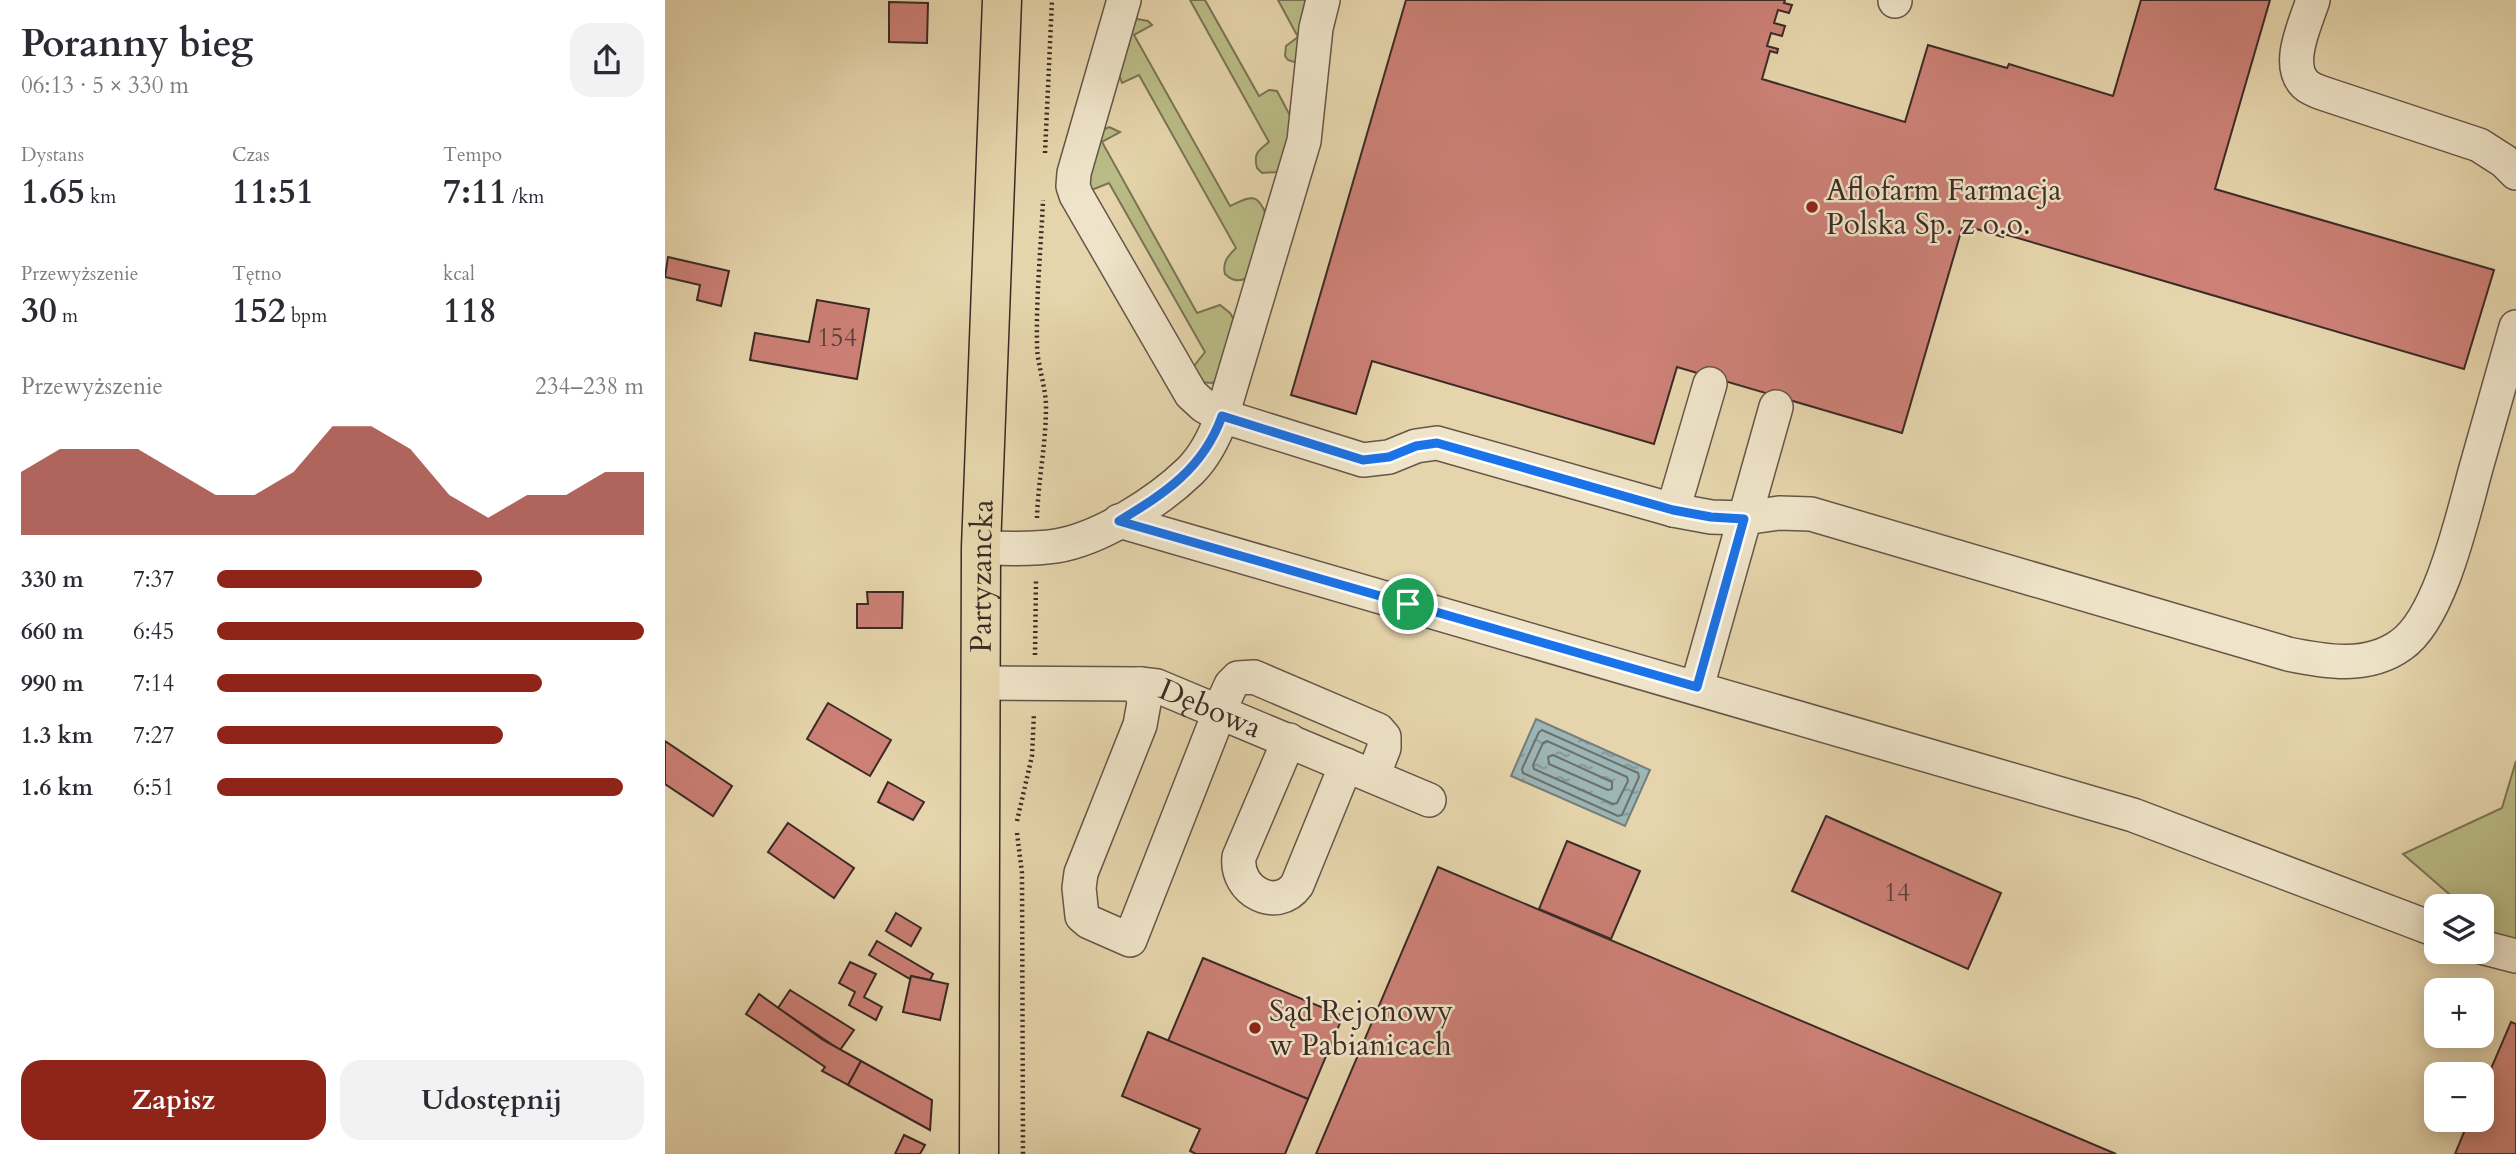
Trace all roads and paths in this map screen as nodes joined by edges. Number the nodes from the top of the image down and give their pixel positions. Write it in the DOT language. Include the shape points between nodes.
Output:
graph roads {
  1 [pos="1002,0"];
  2 [pos="1124,0"];
  3 [pos="1324,0"];
  4 [pos="2313,0"];
  5 [pos="2516,173"];
  6 [pos="2516,327"];
  7 [pos="1710,384"];
  8 [pos="1776,407"];
  9 [pos="1222,416"];
  10 [pos="1673,510"];
  11 [pos="1744,519"];
  12 [pos="1119,521"];
  13 [pos="981,548"];
  14 [pos="979,683"];
  15 [pos="1140,684"];
  16 [pos="1697,687"];
  17 [pos="1221,712"];
  18 [pos="1289,740"];
  19 [pos="1359,770"];
  20 [pos="1429,800"];
  21 [pos="2424,925"];
  22 [pos="2494,950"];
  23 [pos="2516,956"];
  24 [pos="979,1154"];
  1 -- 13 [label="main road, Partyzancka"];
  2 -- 9 [label="street" via="1073,186 1191,394"];
  3 -- 9 [label="street" via="1316,28 1304,141"];
  4 -- 5 [label="street" via="2296,60 2298,74 2307,86 2479,145"];
  6 -- 11 [label="street" via="2453,550 2433,603 2419,628 2402,645 2377,658 2337,661 2288,654 1811,514"];
  7 -- 10 [label="street"];
  8 -- 11 [label="street"];
  9 -- 10 [label="street" via="1363,460 1389,457 1416,446 1454,446"];
  9 -- 12 [label="street" via="1210,444 1190,471"];
  10 -- 11 [label="street"];
  11 -- 16 [label="street"];
  12 -- 13 [label="street" via="1055,546"];
  12 -- 16 [label="street"];
  13 -- 14 [label="main road, Partyzancka"];
  14 -- 15 [label="street, Dębowa"];
  14 -- 24 [label="main road, Partyzancka"];
  15 -- 17 [label="street, Dębowa" via="1170,690"];
  15 -- 17 [label="street" via="1144,703 1139,725 1079,888 1082,916 1131,940"];
  16 -- 21 [label="street" via="2133,815"];
  17 -- 18 [label="street, Dębowa"];
  17 -- 19 [label="street" via="1231,685 1238,678 1254,677 1378,730 1384,748"];
  18 -- 19 [label="street, Dębowa"];
  18 -- 19 [label="street" via="1239,857 1237,870 1243,883 1255,892 1280,898 1291,894"];
  19 -- 20 [label="street, Dębowa"];
  22 -- 23 [label="street"];
}
